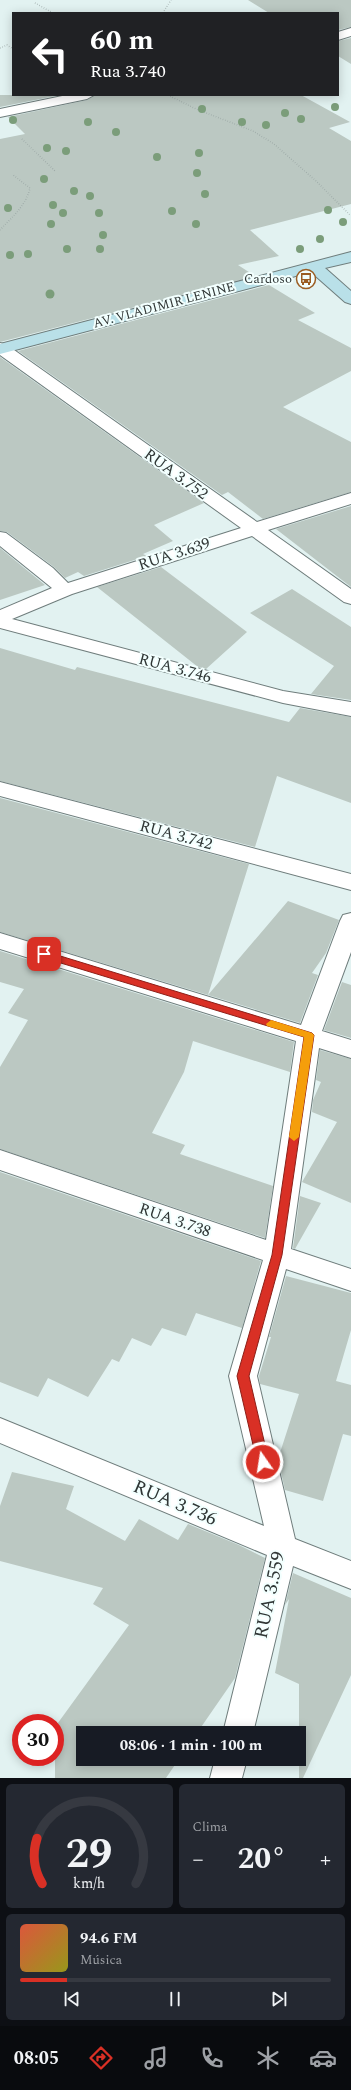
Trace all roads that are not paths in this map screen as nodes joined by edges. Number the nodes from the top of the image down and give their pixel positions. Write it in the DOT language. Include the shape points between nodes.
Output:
graph roads {
  1 [pos="351,32"];
  2 [pos="339,36"];
  3 [pos="81,96"];
  4 [pos="0,113"];
  5 [pos="351,257"];
  6 [pos="313,266"];
  7 [pos="351,299"];
  8 [pos="1,349"];
  9 [pos="351,498"];
  10 [pos="252,528"];
  11 [pos="0,537"];
  12 [pos="65,590"];
  13 [pos="351,598"];
  14 [pos="0,617"];
  15 [pos="0,622"];
  16 [pos="351,709"];
  17 [pos="0,789"];
  18 [pos="351,882"];
  19 [pos="351,921"];
  20 [pos="0,941"];
  21 [pos="309,1035"];
  22 [pos="351,1049"];
  23 [pos="0,1160"];
  24 [pos="277,1255"];
  25 [pos="351,1280"];
  26 [pos="0,1430"];
  27 [pos="283,1548"];
  28 [pos="351,1574"];
  29 [pos="240,1726"];
  30 [pos="229,1766"];
  31 [pos="226,1778"];
  1 -- 2 [label="street"];
  3 -- 4 [label="street"];
  5 -- 6 [label="main road, AV. VLADIMIR LENINE"];
  6 -- 7 [label="main road"];
  6 -- 8 [label="main road, AV. VLADIMIR LENINE"];
  8 -- 10 [label="street, RUA 3.752"];
  9 -- 10 [label="street, RUA 3.639"];
  10 -- 12 [label="street, RUA 3.639"];
  10 -- 13 [label="street, RUA 3.752"];
  11 -- 12 [label="street"];
  12 -- 14 [label="street, RUA 3.639"];
  15 -- 16 [label="street, RUA 3.746" via="283,697"];
  17 -- 18 [label="street, RUA 3.742"];
  19 -- 21 [label="street, RUA 3.559"];
  20 -- 21 [label="street"];
  21 -- 22 [label="street"];
  21 -- 24 [label="street, RUA 3.559"];
  23 -- 24 [label="street, RUA 3.738"];
  24 -- 25 [label="street, RUA 3.738"];
  24 -- 27 [label="street, RUA 3.559" via="243,1376"];
  26 -- 27 [label="street, RUA 3.736"];
  27 -- 28 [label="street, RUA 3.736"];
  27 -- 29 [label="street, RUA 3.559"];
  30 -- 31 [label="street"];
}
